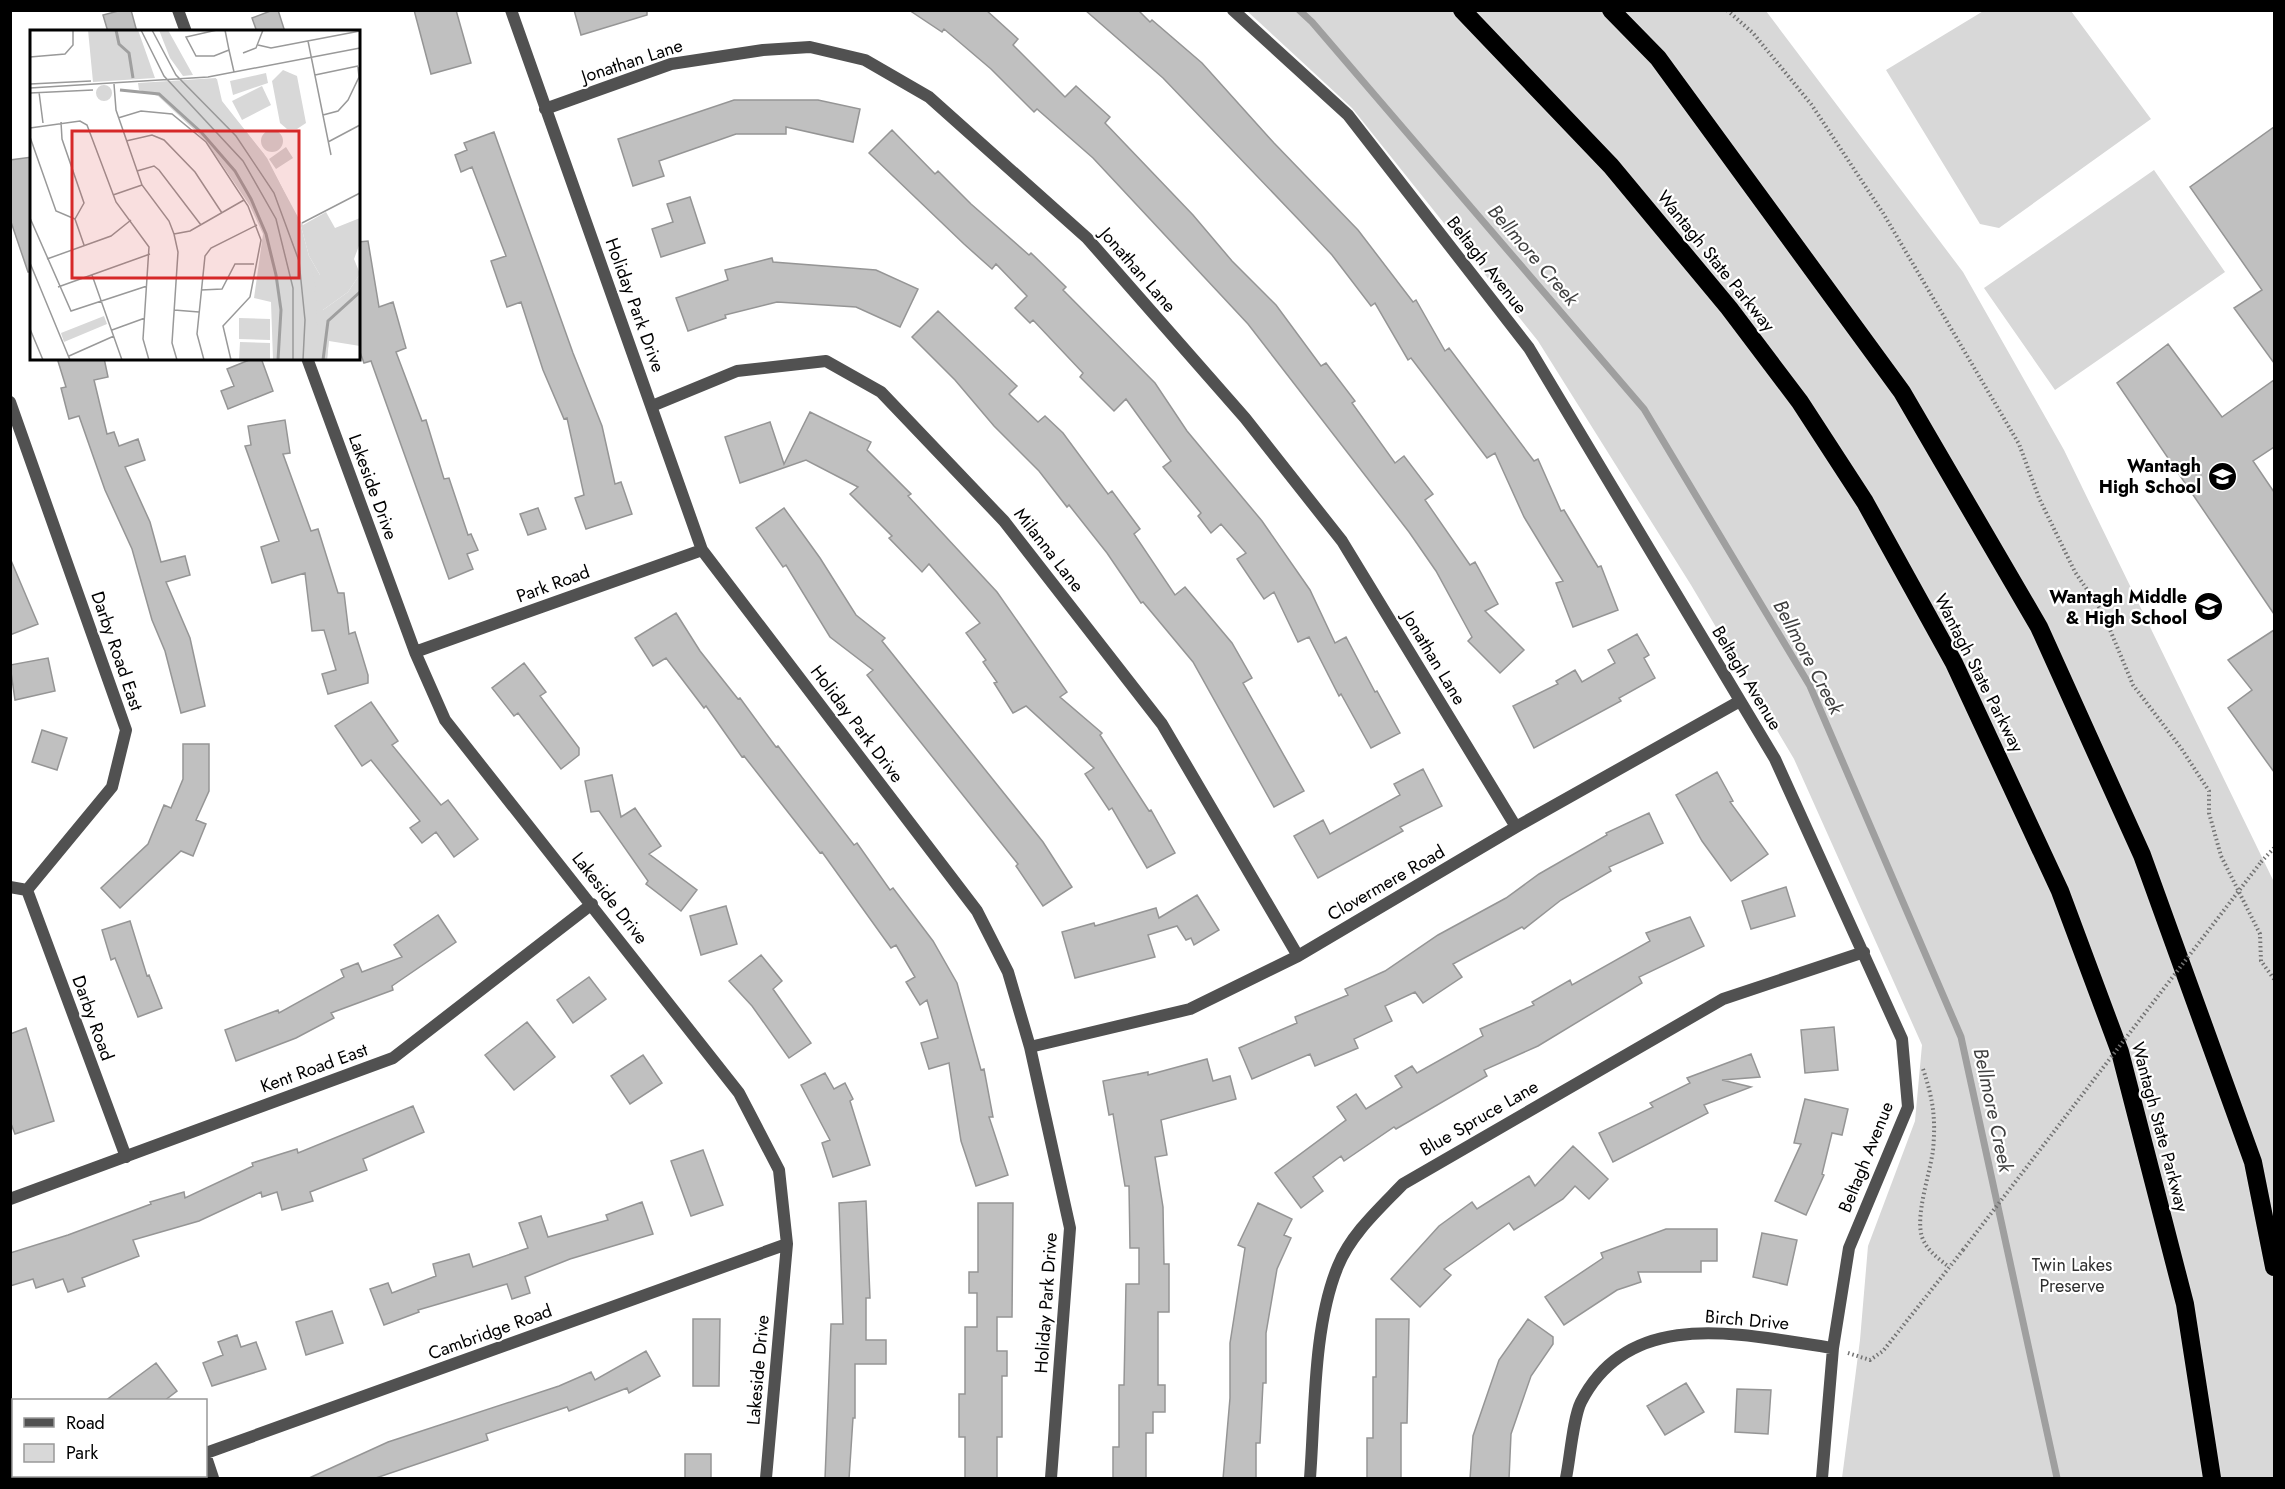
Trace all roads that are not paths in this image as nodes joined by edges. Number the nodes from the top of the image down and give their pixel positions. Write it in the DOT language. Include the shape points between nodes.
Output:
graph roads {
  1 [pos="178,10"];
  2 [pos="511,10"];
  3 [pos="1233,10"];
  4 [pos="1462,10"];
  5 [pos="1611,10"];
  6 [pos="185,30"];
  7 [pos="545,110"];
  8 [pos="308,360"];
  9 [pos="10,402"];
  10 [pos="652,406"];
  11 [pos="702,550"];
  12 [pos="415,652"];
  13 [pos="1740,701"];
  14 [pos="1516,828"];
  15 [pos="10,887"];
  16 [pos="27,890"];
  17 [pos="592,904"];
  18 [pos="1864,952"];
  19 [pos="1298,956"];
  20 [pos="1030,1047"];
  21 [pos="126,1157"];
  22 [pos="10,1199"];
  23 [pos="787,1245"];
  24 [pos="2274,1267"];
  25 [pos="1833,1348"];
  26 [pos="207,1455"];
  27 [pos="207,1458"];
  28 [pos="213,1479"];
  29 [pos="766,1479"];
  30 [pos="1051,1479"];
  31 [pos="1310,1479"];
  32 [pos="1566,1479"];
  33 [pos="1822,1479"];
  34 [pos="2212,1479"];
  1 -- 6 [label="street"];
  2 -- 7 [label="street, Holiday Park Drive"];
  3 -- 13 [label="street, Beltagh Avenue" via="1348,115 1529,348"];
  4 -- 34 [label="highway, Wantagh State Parkway" via="1611,166 1729,308 1800,402 1865,502 1954,663 2060,891 2120,1052 2185,1304"];
  5 -- 24 [label="highway" via="1658,58 1902,392 2038,627 2142,855 2253,1162"];
  7 -- 10 [label="street, Holiday Park Drive"];
  7 -- 14 [label="street, Jonathan Lane" via="671,64 810,47 865,60 929,97 1087,238 1245,418 1342,540"];
  8 -- 12 [label="street, Lakeside Drive"];
  9 -- 16 [label="street, Darby Road East" via="126,730 112,787"];
  10 -- 11 [label="street, Holiday Park Drive"];
  10 -- 19 [label="street, Milanna Lane" via="737,371 826,361 881,392 1004,520 1162,724"];
  11 -- 12 [label="street, Park Road"];
  11 -- 20 [label="street, Holiday Park Drive" via="977,911 1008,972"];
  12 -- 17 [label="street, Lakeside Drive" via="445,720"];
  13 -- 14 [label="street, Clovermere Road"];
  13 -- 18 [label="street, Beltagh Avenue" via="1775,759"];
  14 -- 19 [label="street, Clovermere Road"];
  15 -- 16 [label="street"];
  16 -- 21 [label="street, Darby Road"];
  17 -- 21 [label="street, Kent Road East" via="393,1058"];
  17 -- 23 [label="street, Lakeside Drive" via="739,1093 779,1170"];
  18 -- 25 [label="street, Beltagh Avenue" via="1902,1039 1908,1107 1849,1248"];
  18 -- 31 [label="street, Blue Spruce Lane" via="1722,999 1402,1184 1362,1226 1338,1266 1322,1323"];
  19 -- 20 [label="street, Clovermere Road" via="1190,1009"];
  20 -- 30 [label="street, Holiday Park Drive" via="1070,1228"];
  21 -- 22 [label="street, Kent Road East"];
  23 -- 26 [label="street, Cambridge Road"];
  23 -- 29 [label="street, Lakeside Drive"];
  25 -- 32 [label="street, Birch Drive" via="1715,1331 1669,1335 1640,1346 1605,1367 1580,1404"];
  25 -- 33 [label="street, Beltagh Avenue"];
  27 -- 28 [label="street"];
}
